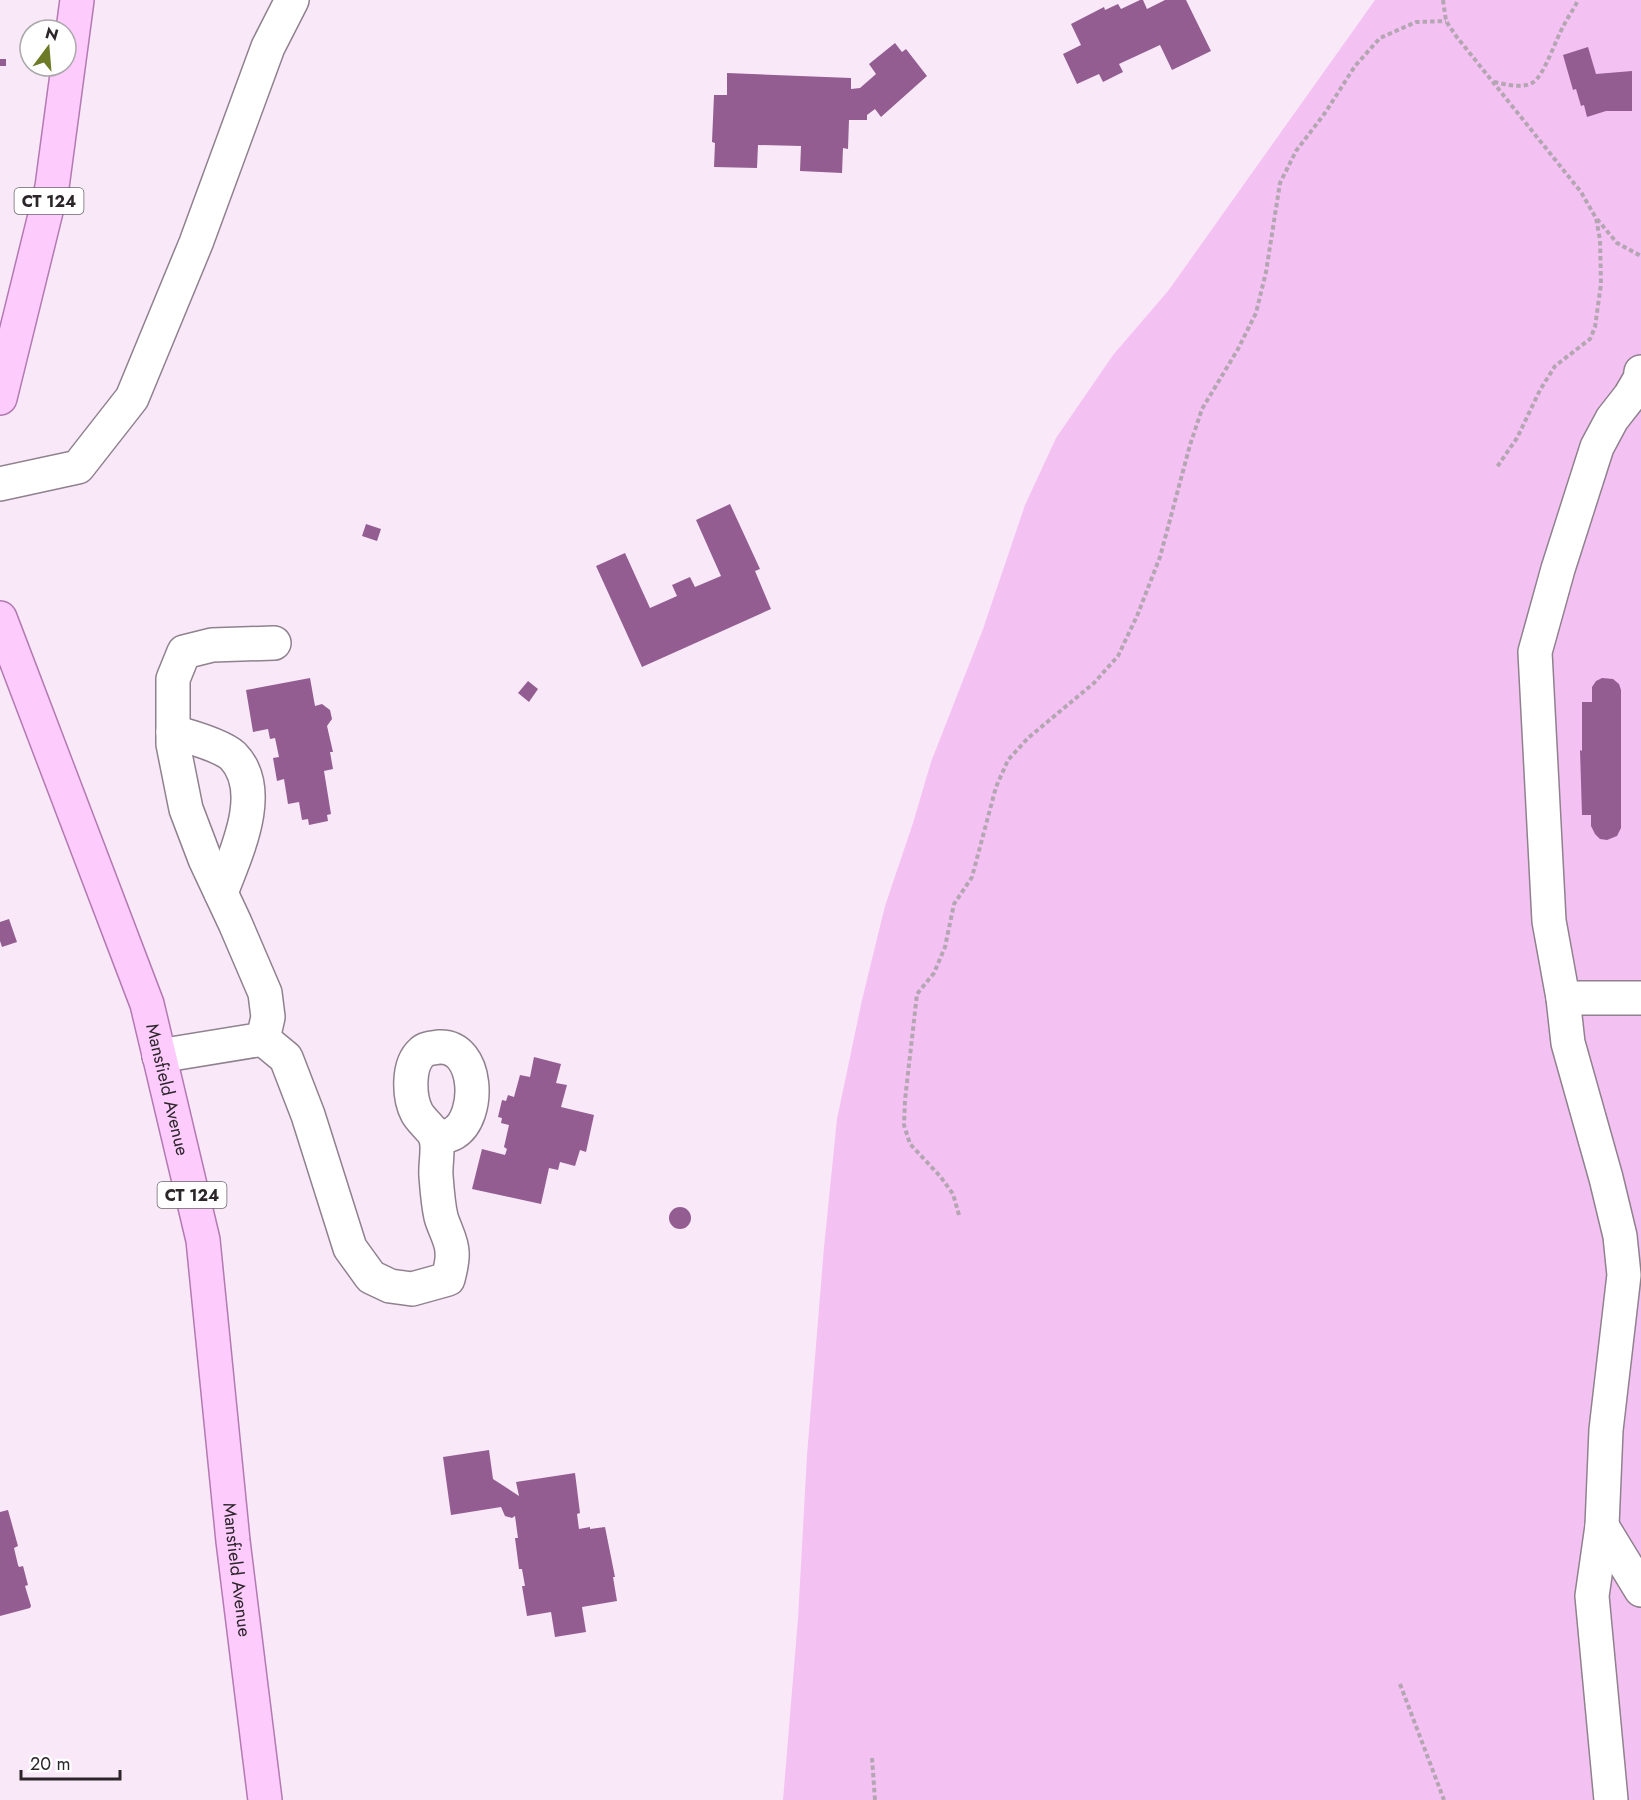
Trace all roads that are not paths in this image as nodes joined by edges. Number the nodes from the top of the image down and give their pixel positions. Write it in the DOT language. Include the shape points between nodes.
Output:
graph roads {
  1 [pos="77,0"];
  2 [pos="292,0"];
  3 [pos="1641,372"];
  4 [pos="0,398"];
  5 [pos="0,484"];
  6 [pos="0,618"];
  7 [pos="273,643"];
  8 [pos="173,732"];
  9 [pos="221,893"];
  10 [pos="1563,998"];
  11 [pos="1641,998"];
  12 [pos="263,1039"];
  13 [pos="159,1056"];
  14 [pos="436,1138"];
  15 [pos="1633,1274"];
  16 [pos="1602,1526"];
  17 [pos="1641,1590"];
  18 [pos="265,1800"];
  19 [pos="1611,1800"];
  1 -- 4 [label="main road, CT 124" via="52,188"];
  2 -- 5 [label="lane" via="268,47 196,243 132,398 78,467"];
  3 -- 10 [label="lane" via="1597,447 1535,652 1549,921"];
  6 -- 13 [label="main road, Mansfield Avenue / CT 124" via="147,1004"];
  7 -- 8 [label="lane" via="212,645 184,652 173,679"];
  8 -- 9 [label="lane" via="186,809"];
  8 -- 9 [label="lane" via="204,741 233,756 246,776 249,805"];
  9 -- 12 [label="lane" via="265,993 268,1017"];
  10 -- 11 [label="lane"];
  10 -- 15 [label="lane" via="1568,1043"];
  12 -- 13 [label="lane"];
  12 -- 14 [label="lane" via="286,1058 350,1248 371,1277 390,1286 412,1289 448,1279 452,1251 440,1214"];
  13 -- 18 [label="main road, Mansfield Avenue / CT 124" via="203,1240 233,1541"];
  15 -- 16 [label="lane" via="1606,1430"];
  16 -- 17 [label="lane"];
  16 -- 19 [label="lane" via="1592,1596"];
}
